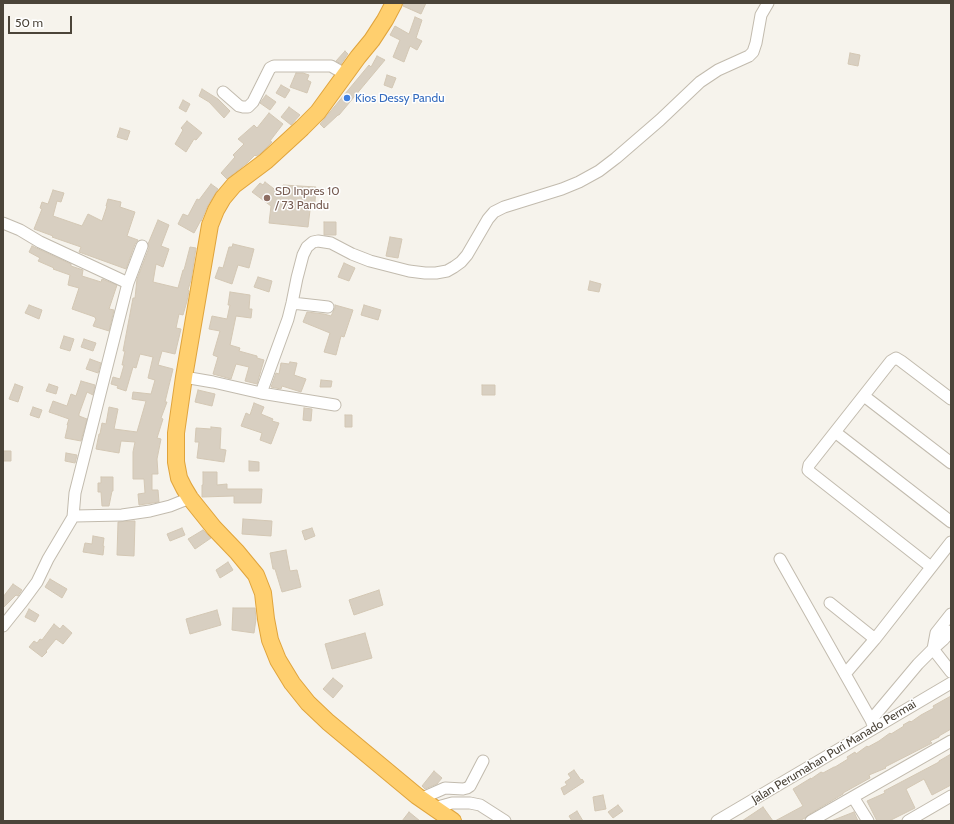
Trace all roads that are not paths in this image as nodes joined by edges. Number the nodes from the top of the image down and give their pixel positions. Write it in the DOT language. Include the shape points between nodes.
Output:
graph roads {
  1 [pos="394,3"];
  2 [pos="768,3"];
  3 [pos="345,74"];
  4 [pos="223,92"];
  5 [pos="3,223"];
  6 [pos="142,246"];
  7 [pos="128,283"];
  8 [pos="292,303"];
  9 [pos="328,307"];
  10 [pos="184,377"];
  11 [pos="261,394"];
  12 [pos="864,396"];
  13 [pos="951,399"];
  14 [pos="335,405"];
  15 [pos="835,432"];
  16 [pos="951,463"];
  17 [pos="190,498"];
  18 [pos="73,517"];
  19 [pos="951,522"];
  20 [pos="951,542"];
  21 [pos="780,559"];
  22 [pos="931,567"];
  23 [pos="830,603"];
  24 [pos="951,614"];
  25 [pos="3,626"];
  26 [pos="951,631"];
  27 [pos="875,639"];
  28 [pos="933,649"];
  29 [pos="951,672"];
  30 [pos="845,674"];
  31 [pos="951,683"];
  32 [pos="872,724"];
  33 [pos="951,741"];
  34 [pos="482,761"];
  35 [pos="951,796"];
  36 [pos="853,797"];
  37 [pos="420,799"];
  38 [pos="434,808"];
  39 [pos="453,821"];
  40 [pos="504,821"];
  41 [pos="717,821"];
  42 [pos="811,821"];
  43 [pos="868,821"];
  44 [pos="908,821"];
  1 -- 3 [label="highway" via="372,40"];
  2 -- 8 [label="street" via="761,15 756,43 749,56 718,70 700,82 660,120 599,171 568,187 494,212 462,262 447,271 436,273 409,271 370,262 331,243 313,242 303,255"];
  3 -- 4 [label="street" via="331,66 274,66 270,68 248,107 241,107"];
  3 -- 10 [label="highway" via="312,119 266,161 234,185 216,210 210,224"];
  5 -- 7 [label="street"];
  6 -- 7 [label="street"];
  7 -- 18 [label="street" via="75,494"];
  8 -- 9 [label="street"];
  8 -- 11 [label="street"];
  10 -- 11 [label="street"];
  10 -- 17 [label="highway" via="176,433 176,462 179,478"];
  11 -- 14 [label="street"];
  12 -- 13 [label="street" via="896,358"];
  12 -- 15 [label="street"];
  12 -- 16 [label="street"];
  15 -- 19 [label="street"];
  15 -- 22 [label="street" via="809,465 808,470"];
  17 -- 18 [label="street" via="150,511"];
  17 -- 37 [label="highway" via="256,574 263,593 270,640 292,683 328,722"];
  18 -- 25 [label="street" via="37,582"];
  20 -- 22 [label="street"];
  21 -- 30 [label="street"];
  22 -- 27 [label="street"];
  23 -- 27 [label="street"];
  24 -- 28 [label="street" via="936,633"];
  26 -- 28 [label="street"];
  27 -- 30 [label="street"];
  28 -- 29 [label="street"];
  28 -- 32 [label="street" via="918,664"];
  30 -- 32 [label="street"];
  31 -- 32 [label="street, Jalan Perumahan Puri Manado Permai"];
  32 -- 41 [label="street, Jalan Perumahan Puri Manado Permai"];
  33 -- 36 [label="street"];
  34 -- 37 [label="street" via="467,788 445,788"];
  35 -- 44 [label="street"];
  36 -- 42 [label="street"];
  36 -- 43 [label="street"];
  37 -- 38 [label="highway"];
  38 -- 39 [label="highway"];
  38 -- 40 [label="street" via="452,803 470,803 480,805"];
}
